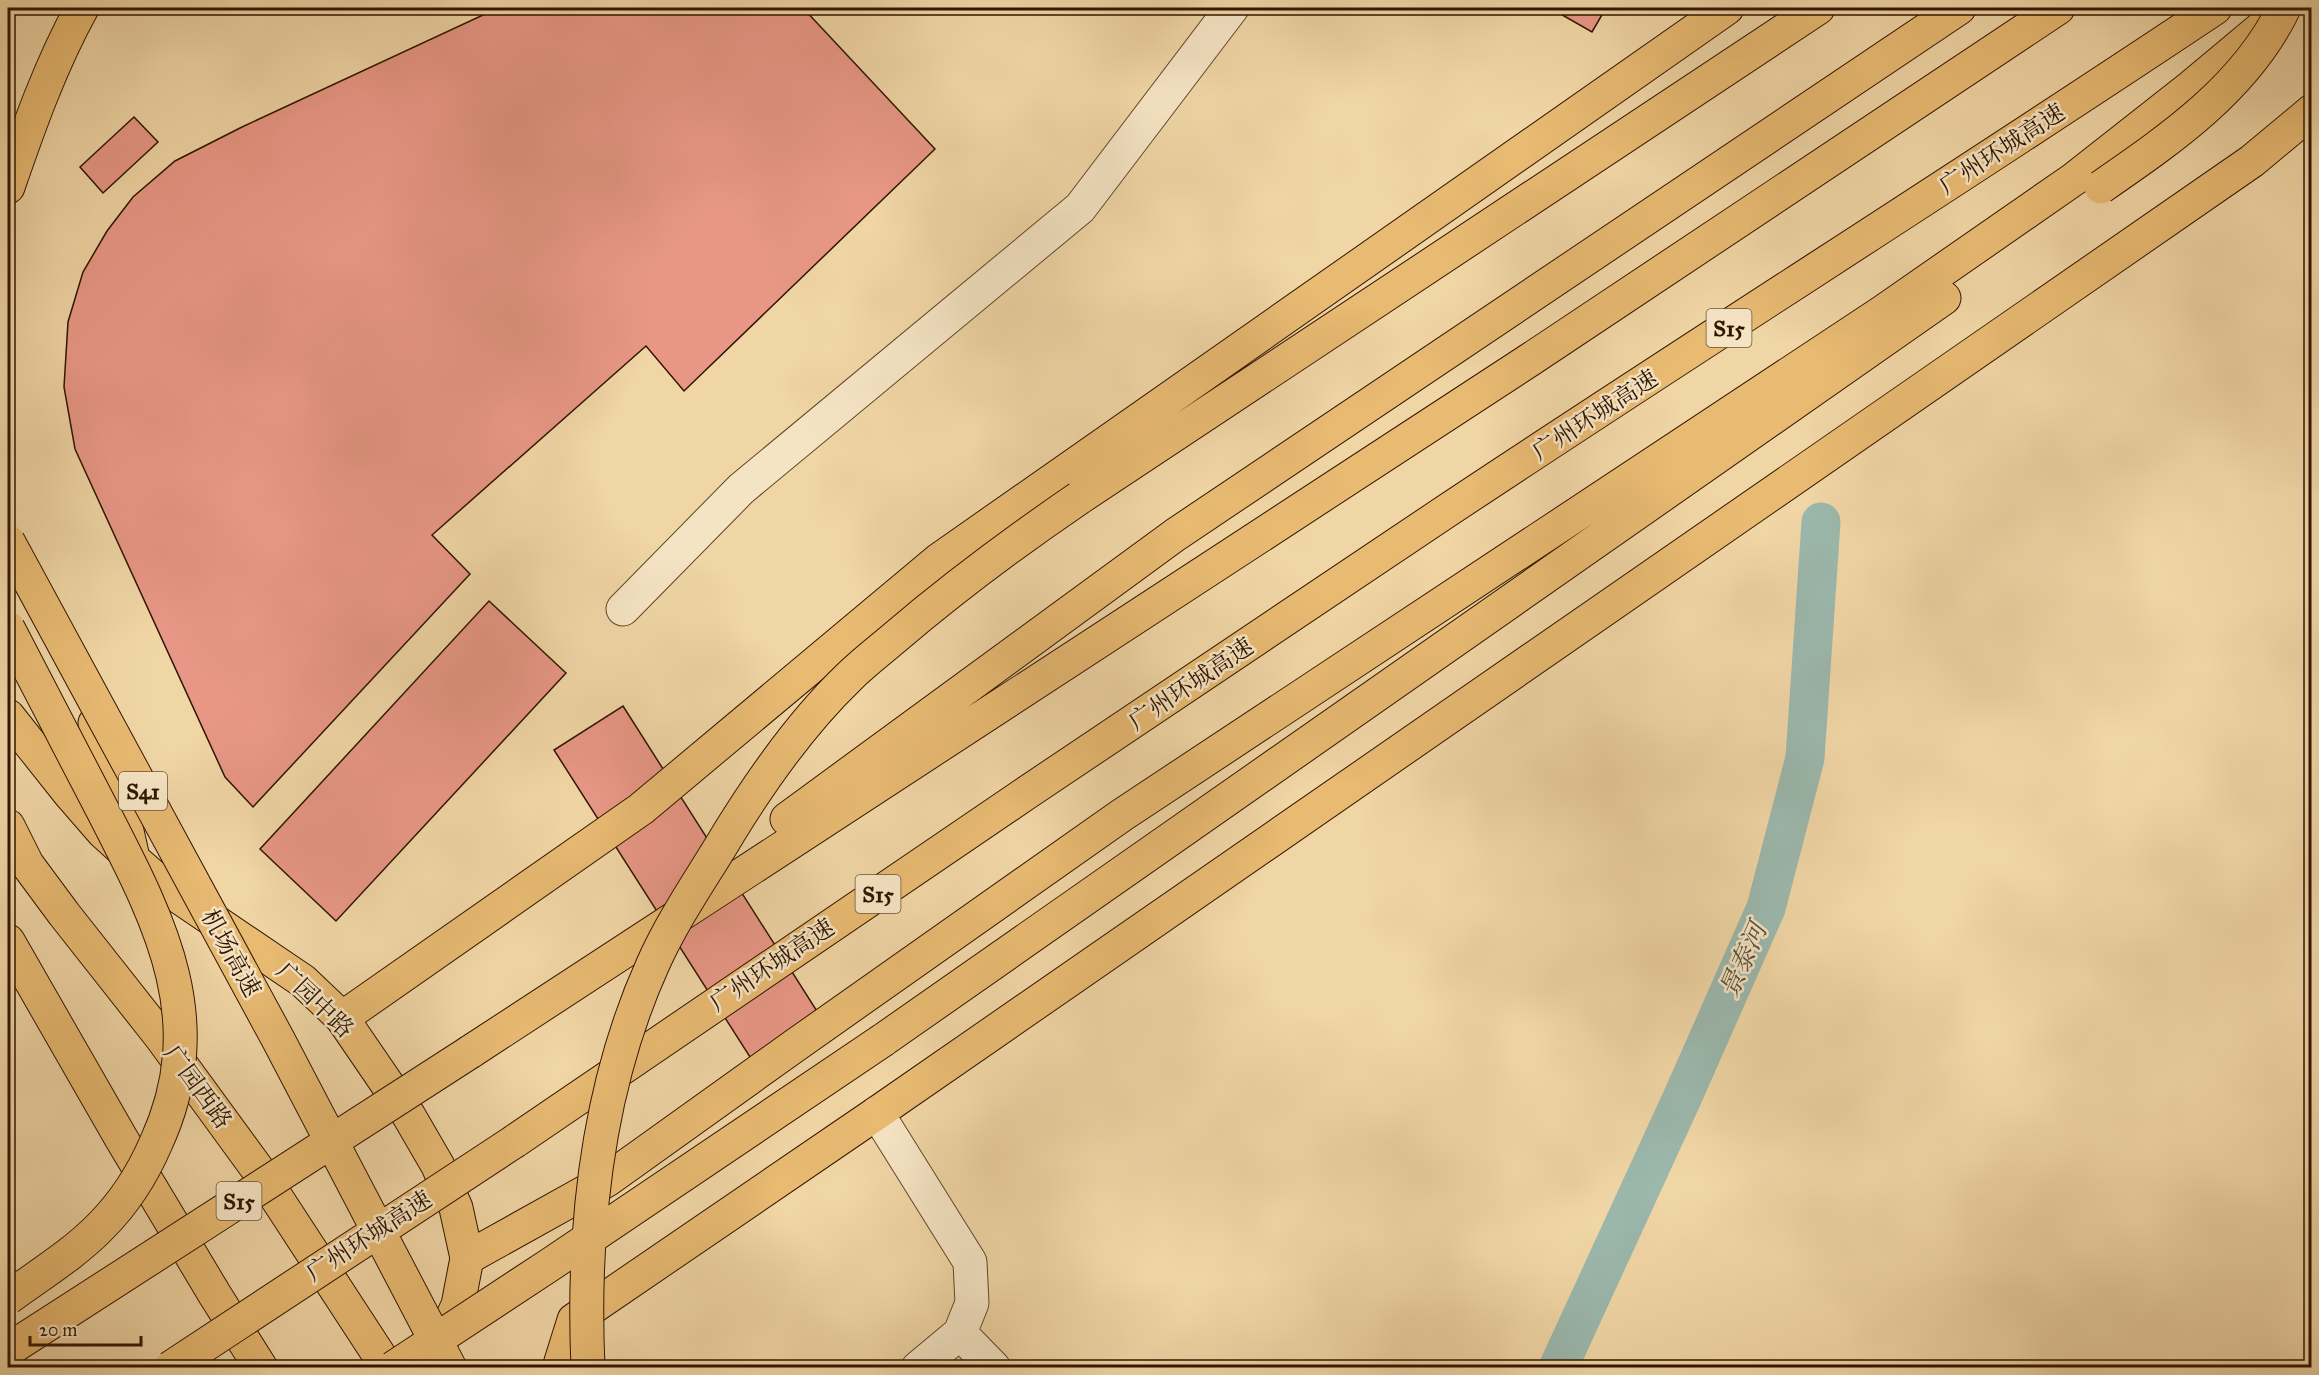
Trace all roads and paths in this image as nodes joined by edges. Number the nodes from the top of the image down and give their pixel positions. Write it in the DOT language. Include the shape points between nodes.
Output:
graph roads {
  1 [pos="82,8"];
  2 [pos="1232,8"];
  3 [pos="1727,8"];
  4 [pos="1818,8"];
  5 [pos="1959,8"];
  6 [pos="2058,8"];
  7 [pos="2216,8"];
  8 [pos="2285,8"];
  9 [pos="2312,111"];
  10 [pos="8,187"];
  11 [pos="8,541"];
  12 [pos="8,553"];
  13 [pos="622,609"];
  14 [pos="8,628"];
  15 [pos="8,716"];
  16 [pos="8,826"];
  17 [pos="134,860"];
  18 [pos="8,941"];
  19 [pos="342,1018"];
  20 [pos="470,1052"];
  21 [pos="877,1113"];
  22 [pos="607,1180"];
  23 [pos="467,1258"];
  24 [pos="8,1298"];
  25 [pos="574,1320"];
  26 [pos="960,1333"];
  27 [pos="8,1350"];
  28 [pos="386,1361"];
  29 [pos="170,1368"];
  30 [pos="261,1368"];
  31 [pos="429,1368"];
  32 [pos="450,1368"];
  33 [pos="559,1368"];
  34 [pos="572,1368"];
  35 [pos="588,1368"];
  36 [pos="918,1368"];
  37 [pos="994,1368"];
  1 -- 10 [label="main road" via="27,130"];
  2 -- 13 [label="street" via="1080,208 741,489"];
  3 -- 19 [label="main road" via="940,560 641,808"];
  4 -- 35 [label="main road, bridge" via="1008,546 849,676 813,715 750,797 703,874 653,963 635,1008 609,1094 595,1177 586,1290"];
  5 -- 20 [label="main road, bridge" via="1175,536"];
  6 -- 20 [label="main road, S15, bridge" via="1521,365"];
  7 -- 29 [label="main road, 广州环城高速 / S15, bridge" via="1444,513 514,1141"];
  8 -- 22 [label="main road, bridge" via="2074,179 1881,313 1122,815"];
  8 -- 28 [label="main road, bridge" via="2240,75 2151,153 883,1040 558,1260"];
  9 -- 21 [label="main road" via="2243,168"];
  11 -- 32 [label="main road, 机场高速 / S41, bridge" via="279,1041"];
  12 -- 17 [label="main road" via="96,726 114,773"];
  14 -- 24 [label="main road, bridge" via="145,896 170,960 181,1022 179,1076 172,1103 152,1154 135,1183 102,1226"];
  15 -- 17 [label="main road, 广园中路" via="69,794"];
  16 -- 28 [label="main road, 广园西路" via="27,864 247,1154"];
  17 -- 19 [label="main road, 广园中路" via="166,888 303,981"];
  18 -- 30 [label="main road" via="127,1148"];
  19 -- 23 [label="main road, 广园中路" via="438,1166 456,1208"];
  20 -- 27 [label="main road, S15, bridge"];
  21 -- 25 [label="main road"];
  21 -- 26 [label="street" via="970,1262 972,1303"];
  22 -- 23 [label="main road"];
  22 -- 25 [label="main road" via="583,1238"];
  23 -- 31 [label="main road, 广园中路" via="458,1305"];
  25 -- 33 [label="main road"];
  25 -- 34 [label="main road"];
  26 -- 36 [label="street"];
  26 -- 37 [label="street"];
}
